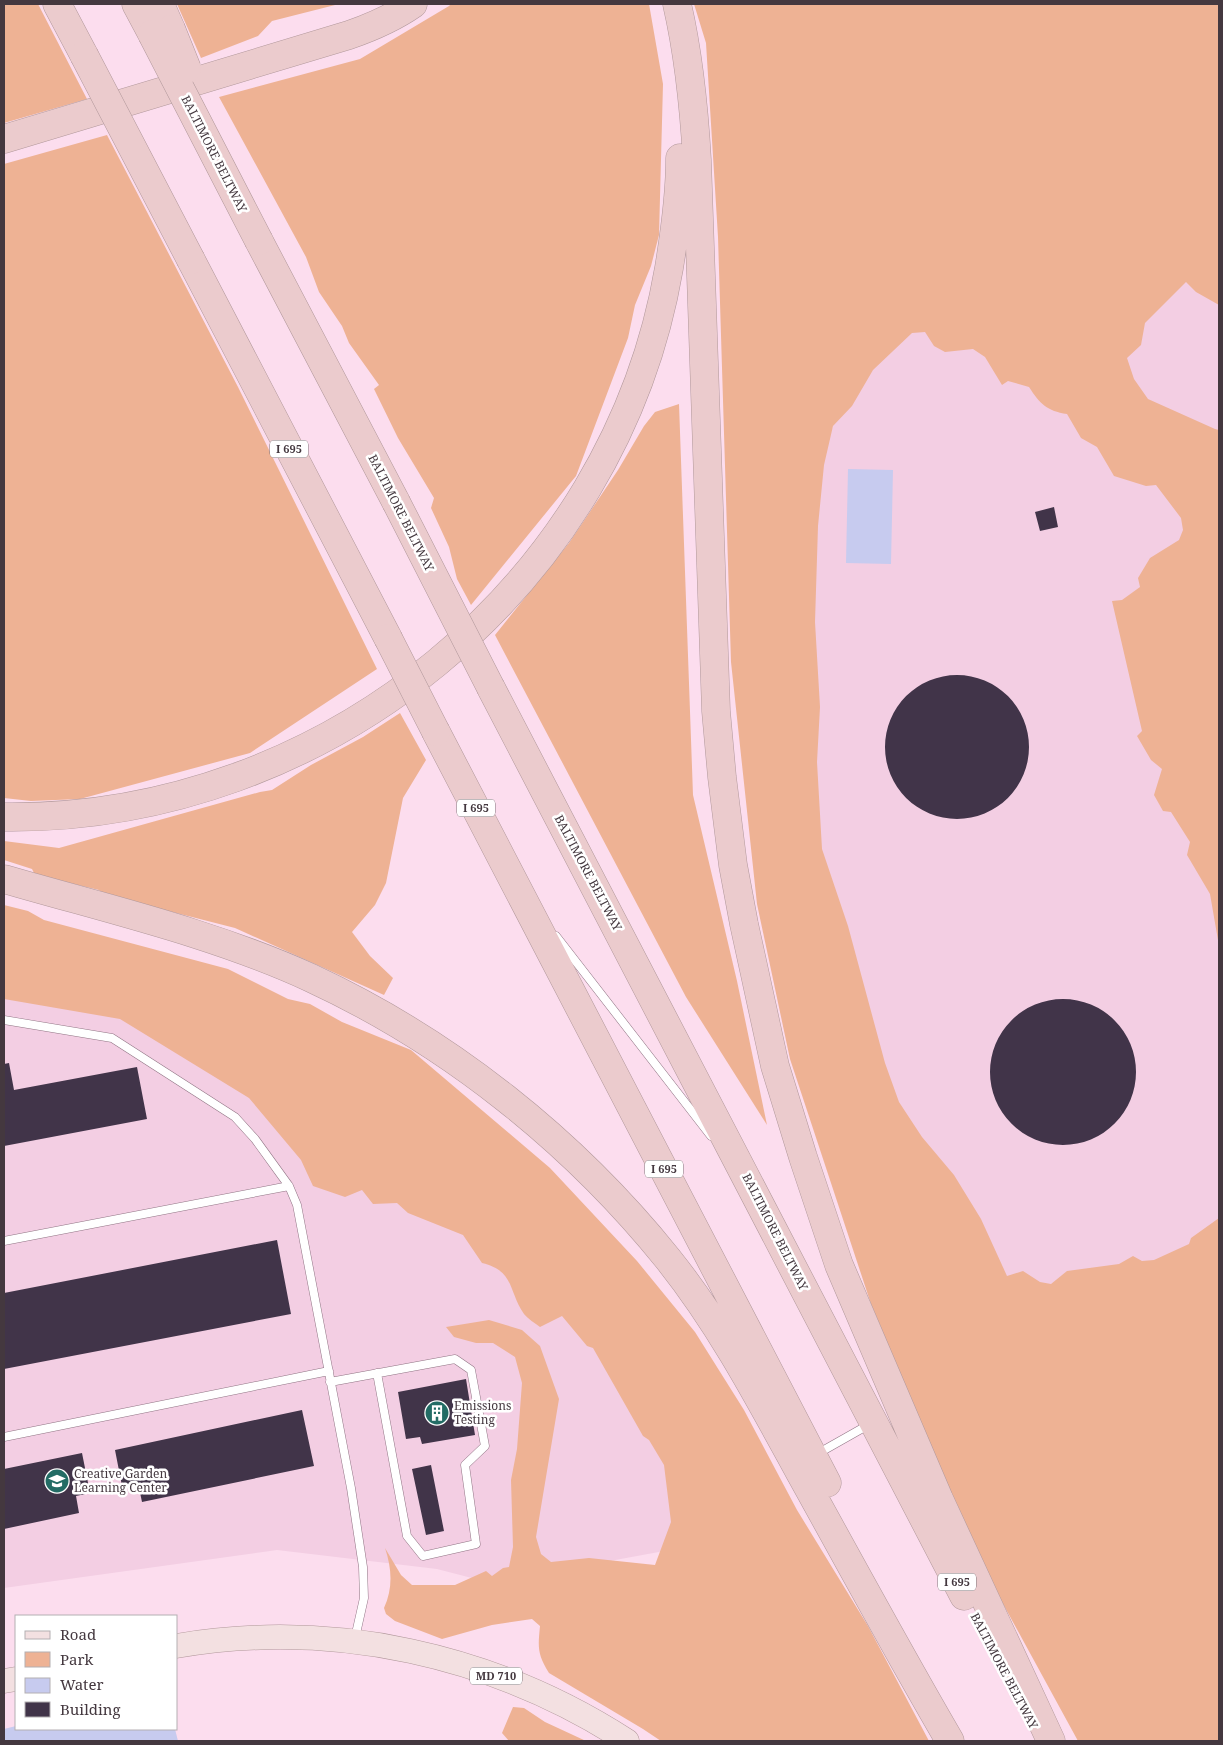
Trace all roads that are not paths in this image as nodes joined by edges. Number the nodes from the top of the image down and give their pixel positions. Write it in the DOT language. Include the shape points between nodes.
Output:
graph roads {
  1 [pos="57,4"];
  2 [pos="136,4"];
  3 [pos="160,4"];
  4 [pos="413,4"];
  5 [pos="664,4"];
  6 [pos="677,4"];
  7 [pos="162,32"];
  8 [pos="4,139"];
  9 [pos="4,817"];
  10 [pos="4,879"];
  11 [pos="515,883"];
  12 [pos="545,922"];
  13 [pos="551,929"];
  14 [pos="4,1020"];
  15 [pos="718,1146"];
  16 [pos="724,1153"];
  17 [pos="289,1186"];
  18 [pos="754,1192"];
  19 [pos="4,1241"];
  20 [pos="329,1371"];
  21 [pos="377,1373"];
  22 [pos="330,1382"];
  23 [pos="873,1422"];
  24 [pos="4,1437"];
  25 [pos="813,1456"];
  26 [pos="354,1640"];
  27 [pos="178,1646"];
  28 [pos="628,1741"];
  29 [pos="950,1741"];
  30 [pos="961,1741"];
  31 [pos="1041,1741"];
  32 [pos="1051,1741"];
  1 -- 11 [label="highway, I 695, bridge"];
  2 -- 7 [label="highway, BALTIMORE BELTWAY / I 695"];
  3 -- 7 [label="highway"];
  4 -- 8 [label="highway" via="372,27 349,35"];
  5 -- 9 [label="highway" via="675,64 680,118 680,184 663,300 634,394 611,445 558,535 522,581 488,617 398,693 345,727 287,757 190,793 141,805 41,818"];
  6 -- 32 [label="highway" via="694,108 697,160 716,711 733,864 753,970 775,1066 839,1265 939,1500"];
  7 -- 18 [label="highway, BALTIMORE BELTWAY / I 695, bridge" via="259,241"];
  10 -- 29 [label="highway" via="259,956 368,1006 470,1071 578,1163 622,1206 669,1261 745,1372"];
  11 -- 12 [label="lane"];
  11 -- 25 [label="highway, I 695"];
  13 -- 15 [label="lane"];
  14 -- 17 [label="lane" via="112,1038 235,1117"];
  16 -- 18 [label="lane"];
  17 -- 19 [label="lane"];
  17 -- 20 [label="lane" via="297,1205"];
  18 -- 23 [label="highway, BALTIMORE BELTWAY / I 695"];
  20 -- 22 [label="lane"];
  20 -- 24 [label="lane"];
  21 -- 21 [label="lane" via="407,1536 423,1556 476,1544 465,1465 485,1446 471,1370 455,1359"];
  21 -- 22 [label="lane"];
  22 -- 26 [label="lane" via="363,1567 364,1598"];
  23 -- 25 [label="lane"];
  23 -- 31 [label="highway, BALTIMORE BELTWAY / I 695"];
  25 -- 30 [label="highway, I 695"];
  26 -- 27 [label="main road, MD 710" via="259,1636"];
  26 -- 28 [label="main road, MD 710" via="480,1670 550,1697"];
}
